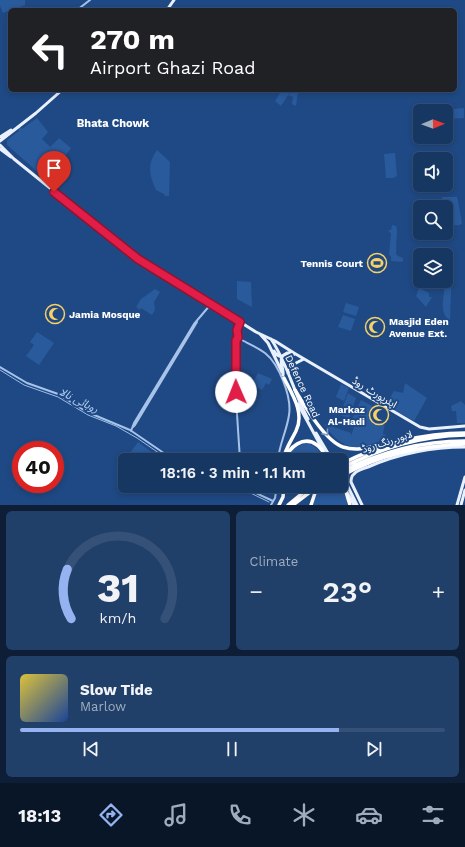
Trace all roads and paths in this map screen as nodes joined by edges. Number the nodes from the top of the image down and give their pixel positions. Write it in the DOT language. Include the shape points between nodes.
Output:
graph roads {
  1 [pos="90,0"];
  2 [pos="80,8"];
  3 [pos="60,92"];
  4 [pos="21,124"];
  5 [pos="1,137"];
  6 [pos="0,141"];
  7 [pos="1,149"];
  8 [pos="211,304"];
  9 [pos="240,322"];
  10 [pos="260,334"];
  11 [pos="238,338"];
  12 [pos="271,339"];
  13 [pos="267,342"];
  14 [pos="295,354"];
  15 [pos="281,357"];
  16 [pos="304,359"];
  17 [pos="0,367"];
  18 [pos="288,374"];
  19 [pos="284,376"];
  20 [pos="294,390"];
  21 [pos="465,426"];
  22 [pos="131,431"];
  23 [pos="465,434"];
  24 [pos="393,442"];
  25 [pos="465,444"];
  26 [pos="164,453"];
  27 [pos="240,453"];
  28 [pos="280,453"];
  29 [pos="285,453"];
  30 [pos="288,453"];
  31 [pos="324,453"];
  32 [pos="325,453"];
  33 [pos="328,453"];
  34 [pos="348,460"];
  35 [pos="348,465"];
  36 [pos="348,469"];
  37 [pos="348,473"];
  38 [pos="465,477"];
  39 [pos="348,490"];
  40 [pos="465,490"];
  41 [pos="256,493"];
  42 [pos="276,493"];
  43 [pos="283,493"];
  44 [pos="303,493"];
  45 [pos="309,493"];
  46 [pos="315,493"];
  47 [pos="346,493"];
  48 [pos="347,493"];
  49 [pos="273,501"];
  50 [pos="271,505"];
  51 [pos="279,505"];
  52 [pos="288,505"];
  53 [pos="293,505"];
  54 [pos="311,505"];
  55 [pos="350,505"];
  56 [pos="354,505"];
  57 [pos="358,505"];
  58 [pos="362,505"];
  59 [pos="457,505"];
  60 [pos="461,505"];
  1 -- 2 [label="street"];
  3 -- 4 [label="main road"];
  4 -- 5 [label="main road"];
  4 -- 5 [label="main road"];
  5 -- 6 [label="main road"];
  5 -- 7 [label="main road"];
  7 -- 8 [label="main road" via="123,248"];
  8 -- 9 [label="main road"];
  8 -- 22 [label="street" via="194,324"];
  9 -- 10 [label="main road"];
  9 -- 11 [label="street"];
  10 -- 12 [label="main road, ایئرپورٹ روڈ"];
  10 -- 13 [label="main road"];
  11 -- 27 [label="street" via="236,395"];
  11 -- 28 [label="street" via="265,352 272,359 287,392 289,415"];
  12 -- 14 [label="main road, ایئرپورٹ روڈ"];
  12 -- 15 [label="main road, Defence Road"];
  13 -- 15 [label="main road"];
  13 -- 19 [label="main road, Defence Road"];
  14 -- 15 [label="main road" via="284,354"];
  14 -- 16 [label="main road, ایئرپورٹ روڈ"];
  15 -- 18 [label="main road, Defence Road"];
  15 -- 19 [label="main road"];
  16 -- 18 [label="main road" via="292,365"];
  16 -- 21 [label="main road, ایئرپورٹ روڈ" via="420,427 429,429"];
  17 -- 22 [label="street" via="27,383 58,394 87,412"];
  18 -- 20 [label="main road, Defence Road"];
  19 -- 29 [label="highway" via="299,414 298,425"];
  19 -- 32 [label="main road, Defence Road"];
  20 -- 24 [label="highway, one-way" via="308,412 335,443 342,447 358,449"];
  20 -- 33 [label="main road, Defence Road"];
  22 -- 26 [label="street"];
  23 -- 24 [label="highway" via="424,436"];
  23 -- 35 [label="highway, لاہور رنگ روڈ" via="409,442 371,454"];
  24 -- 34 [label="highway"];
  25 -- 36 [label="highway, لاہور رنگ روڈ" via="438,442 413,446 374,457"];
  25 -- 37 [label="highway" via="409,450 381,458"];
  25 -- 58 [label="main road" via="387,459 357,472 352,476 351,482"];
  30 -- 31 [label="highway" via="297,444 307,441 316,444"];
  38 -- 59 [label="main road"];
  39 -- 57 [label="main road"];
  40 -- 60 [label="main road"];
  41 -- 49 [label="street"];
  42 -- 49 [label="street"];
  43 -- 51 [label="highway"];
  44 -- 52 [label="highway"];
  45 -- 53 [label="highway"];
  46 -- 54 [label="highway"];
  47 -- 55 [label="highway"];
  48 -- 56 [label="main road"];
  49 -- 50 [label="street"];
}
